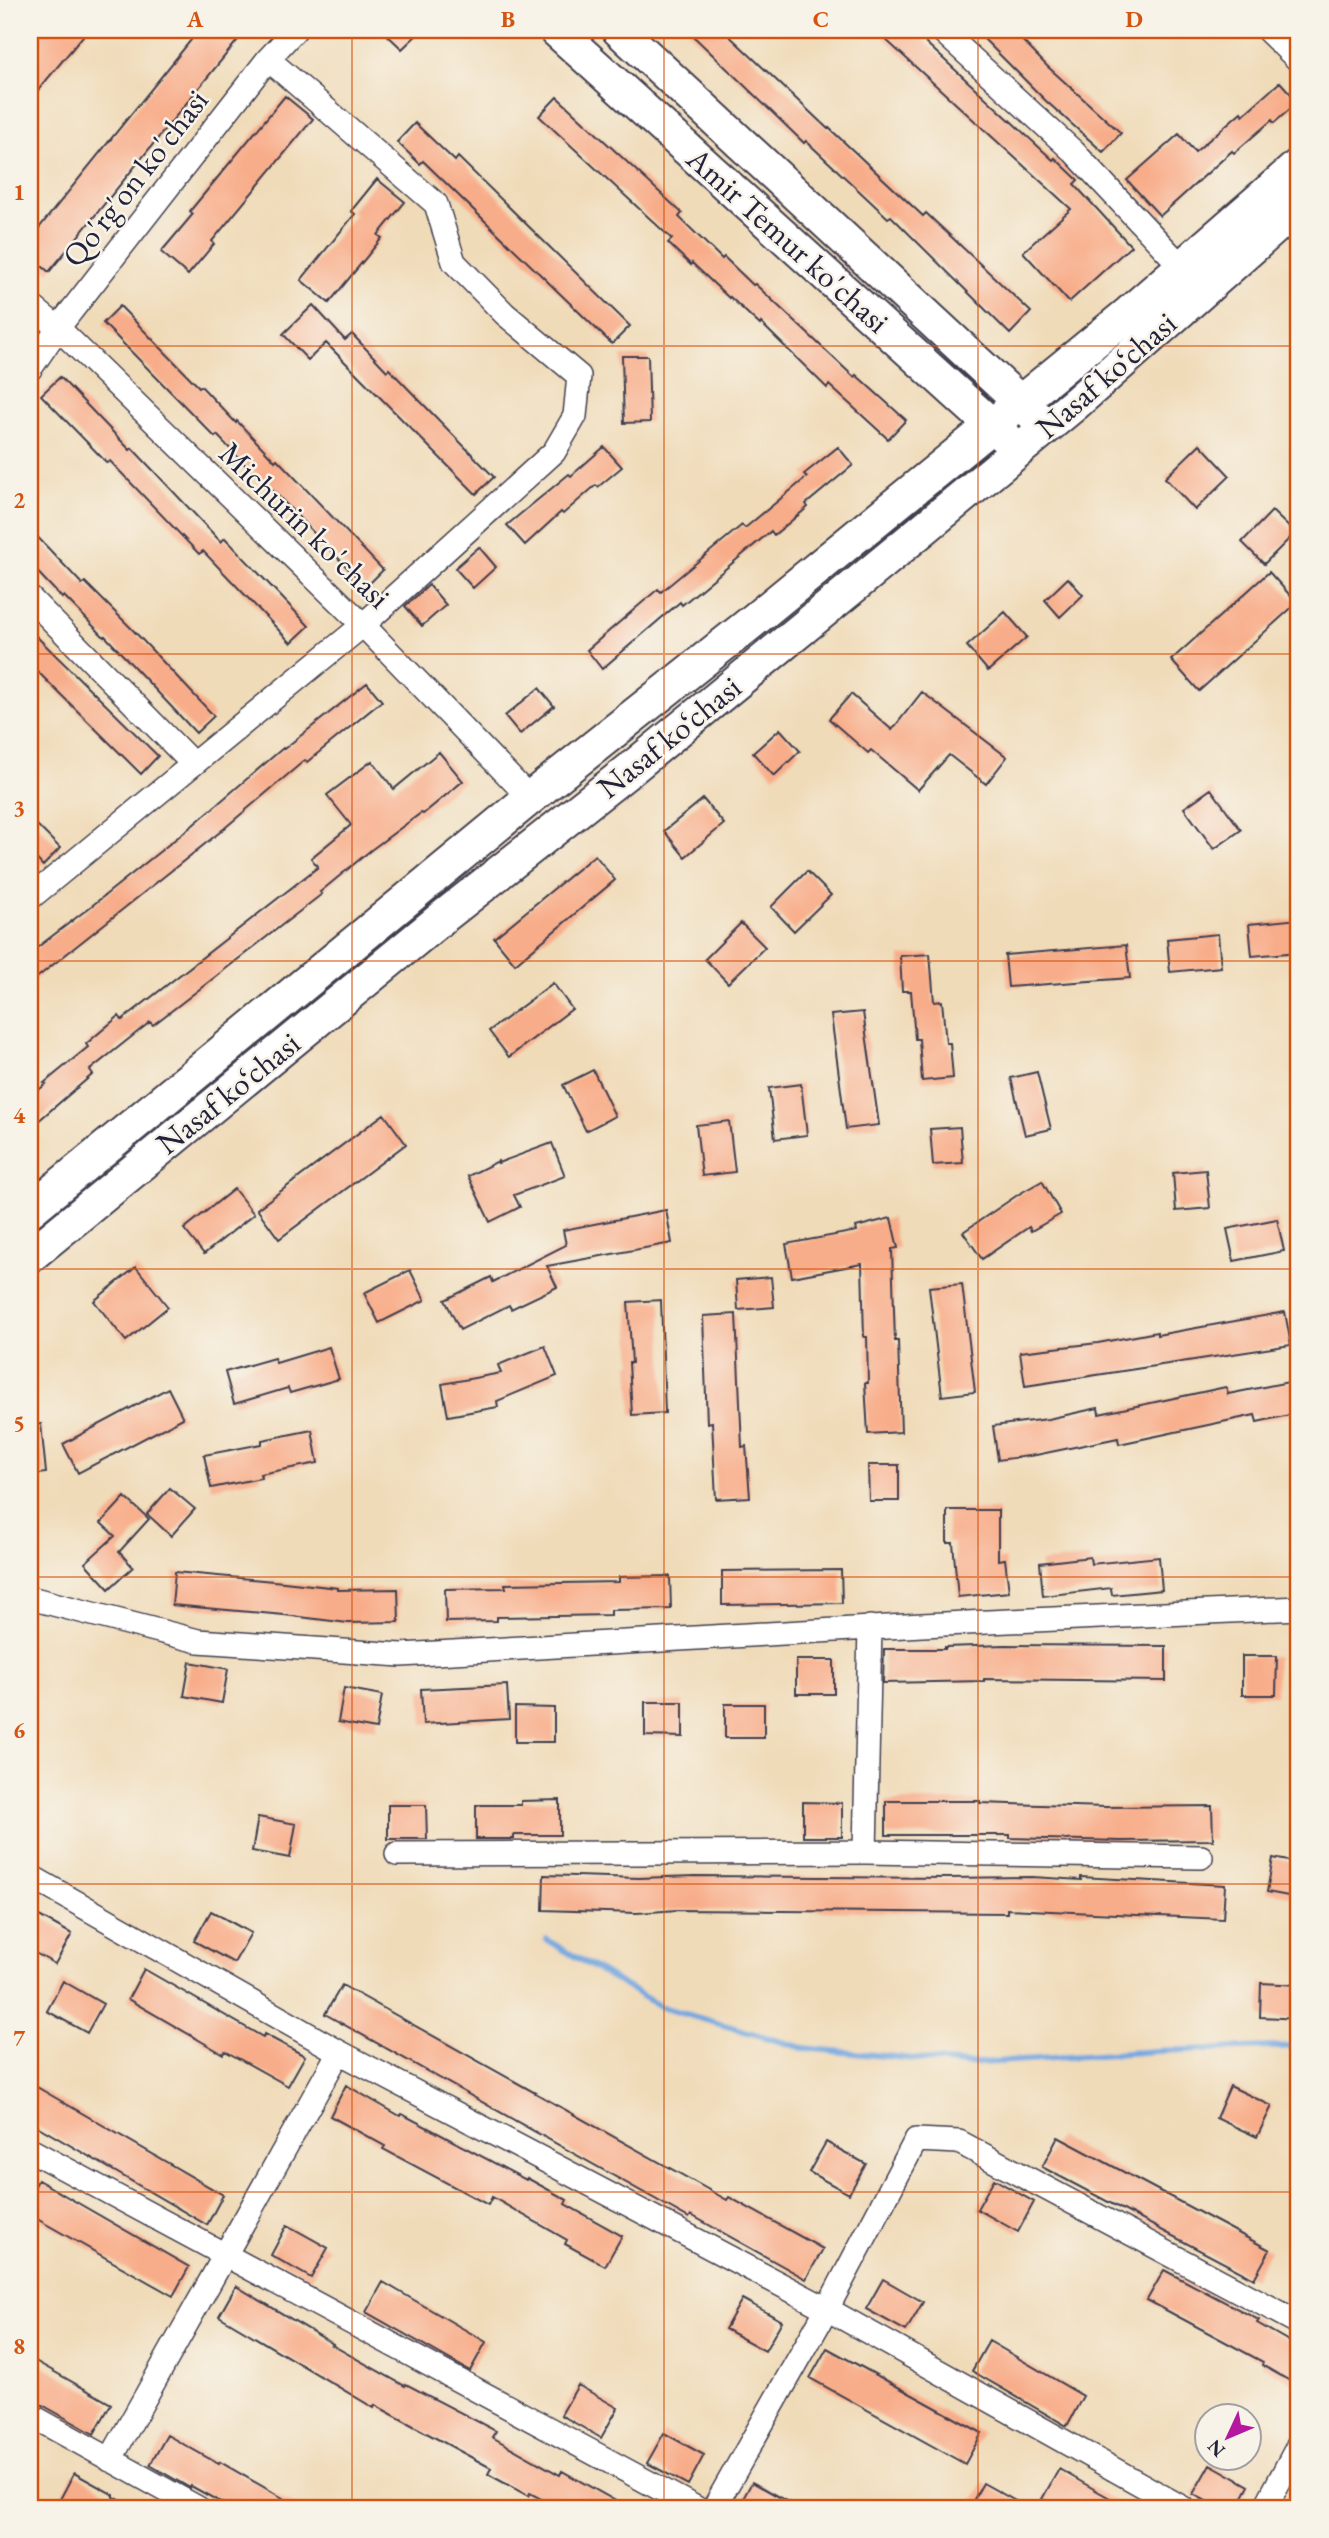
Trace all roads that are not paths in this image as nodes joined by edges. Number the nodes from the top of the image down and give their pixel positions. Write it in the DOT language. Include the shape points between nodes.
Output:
graph roads {
  1 [pos="295,30"];
  2 [pos="556,30"];
  3 [pos="619,30"];
  4 [pos="941,30"];
  5 [pos="1266,30"];
  6 [pos="268,59"];
  7 [pos="1299,61"];
  8 [pos="1299,165"];
  9 [pos="1299,206"];
  10 [pos="1182,267"];
  11 [pos="30,305"];
  12 [pos="58,328"];
  13 [pos="30,369"];
  14 [pos="1020,401"];
  15 [pos="993,424"];
  16 [pos="1046,428"];
  17 [pos="1018,450"];
  18 [pos="30,598"];
  19 [pos="363,625"];
  20 [pos="193,764"];
  21 [pos="530,798"];
  22 [pos="33,888"];
  23 [pos="30,1210"];
  24 [pos="30,1256"];
  25 [pos="30,1598"];
  26 [pos="1299,1608"];
  27 [pos="870,1628"];
  28 [pos="865,1852"];
  29 [pos="397,1854"];
  30 [pos="1200,1857"];
  31 [pos="30,1876"];
  32 [pos="340,2052"];
  33 [pos="30,2150"];
  34 [pos="227,2255"];
  35 [pos="827,2309"];
  36 [pos="1299,2323"];
  37 [pos="30,2415"];
  38 [pos="1299,2444"];
  39 [pos="110,2460"];
  40 [pos="198,2508"];
  41 [pos="696,2508"];
  42 [pos="714,2508"];
  43 [pos="1183,2508"];
  44 [pos="1265,2508"];
  1 -- 6 [label="street, Qo'rg'on ko'chasi"];
  2 -- 15 [label="main road, Amir Temur ko'chasi"];
  3 -- 14 [label="main road, Amir Temur ko'chasi"];
  4 -- 10 [label="street" via="1074,152"];
  5 -- 7 [label="street"];
  6 -- 12 [label="street, Qo'rg'on ko'chasi"];
  6 -- 19 [label="street" via="436,204 454,262 505,314 579,376 575,416 554,452"];
  8 -- 10 [label="main road, Nasaf ko‘chasi"];
  9 -- 16 [label="main road, Nasaf ko‘chasi"];
  10 -- 14 [label="main road, Nasaf ko‘chasi"];
  11 -- 12 [label="street, Michurin ko'chasi"];
  12 -- 13 [label="street, Qo'rg'on ko'chasi"];
  12 -- 19 [label="street, Michurin ko'chasi"];
  14 -- 15 [label="main road, Nasaf ko‘chasi"];
  14 -- 16 [label="main road, Amir Temur ko'chasi"];
  15 -- 17 [label="main road, Amir Temur ko'chasi"];
  15 -- 21 [label="main road, Nasaf ko‘chasi"];
  16 -- 17 [label="main road, Nasaf ko‘chasi"];
  17 -- 24 [label="main road, Nasaf ko‘chasi"];
  18 -- 20 [label="street"];
  19 -- 20 [label="street"];
  19 -- 21 [label="street, Michurin ko'chasi"];
  20 -- 22 [label="street"];
  21 -- 23 [label="main road, Nasaf ko‘chasi"];
  25 -- 27 [label="street" via="198,1641 401,1655"];
  26 -- 27 [label="street"];
  27 -- 28 [label="street"];
  28 -- 29 [label="street"];
  28 -- 30 [label="street"];
  31 -- 32 [label="street"];
  32 -- 34 [label="street"];
  32 -- 35 [label="street"];
  33 -- 34 [label="street"];
  34 -- 39 [label="street"];
  34 -- 41 [label="street"];
  35 -- 36 [label="street" via="916,2140 959,2142"];
  35 -- 42 [label="street"];
  35 -- 43 [label="street"];
  37 -- 39 [label="street"];
  38 -- 44 [label="street"];
  39 -- 40 [label="street"];
}
